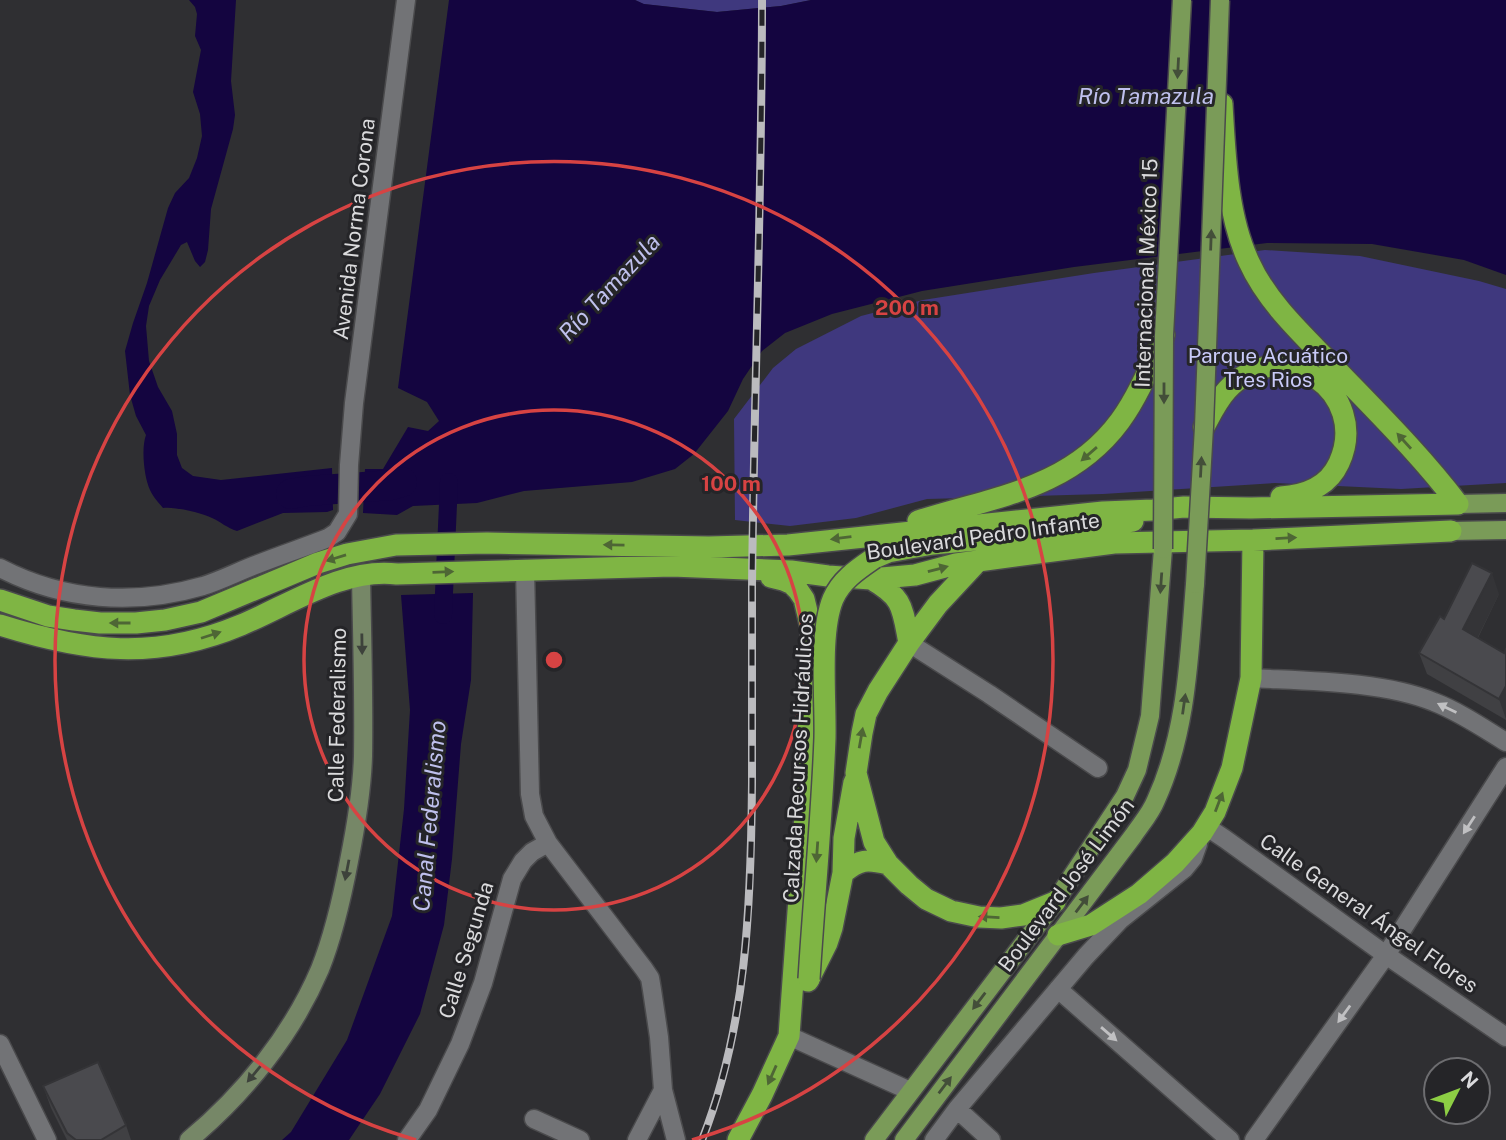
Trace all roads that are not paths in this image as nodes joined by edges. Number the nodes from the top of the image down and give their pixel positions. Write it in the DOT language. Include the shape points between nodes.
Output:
graph roads {
  1 [pos="406,0"];
  2 [pos="1182,0"];
  3 [pos="1220,0"];
  4 [pos="1217,62"];
  5 [pos="1164,335"];
  6 [pos="1204,426"];
  7 [pos="1453,498"];
  8 [pos="1506,503"];
  9 [pos="1184,507"];
  10 [pos="1150,513"];
  11 [pos="1506,530"];
  12 [pos="1451,531"];
  13 [pos="880,534"];
  14 [pos="1253,540"];
  15 [pos="978,561"];
  16 [pos="672,566"];
  17 [pos="0,568"];
  18 [pos="525,569"];
  19 [pos="361,576"];
  20 [pos="871,579"];
  21 [pos="0,600"];
  22 [pos="1158,617"];
  23 [pos="0,625"];
  24 [pos="909,643"];
  25 [pos="1251,678"];
  26 [pos="1506,741"];
  27 [pos="1506,767"];
  28 [pos="1098,768"];
  29 [pos="856,773"];
  30 [pos="1204,830"];
  31 [pos="548,843"];
  32 [pos="888,864"];
  33 [pos="843,873"];
  34 [pos="1055,902"];
  35 [pos="1058,934"];
  36 [pos="1386,955"];
  37 [pos="807,986"];
  38 [pos="1058,989"];
  39 [pos="789,1036"];
  40 [pos="1506,1037"];
  41 [pos="0,1044"];
  42 [pos="663,1090"];
  43 [pos="910,1091"];
  44 [pos="957,1109"];
  45 [pos="534,1119"];
  46 [pos="47,1140"];
  47 [pos="189,1140"];
  48 [pos="407,1140"];
  49 [pos="580,1140"];
  50 [pos="637,1140"];
  51 [pos="676,1140"];
  52 [pos="738,1140"];
  53 [pos="874,1140"];
  54 [pos="904,1140"];
  55 [pos="934,1140"];
  56 [pos="991,1140"];
  57 [pos="1230,1140"];
  58 [pos="1254,1140"];
  1 -- 17 [label="street, Avenida Norma Corona" via="354,403 348,514 337,532 205,585 141,598 79,595"];
  2 -- 5 [label="main road, Internacional México 15, one-way, bridge"];
  3 -- 4 [label="main road, bridge"];
  6 -- 4 [label="main road, one-way, bridge"];
  7 -- 4 [label="highway, one-way, bridge" via="1297,330 1257,277 1242,246 1233,205"];
  5 -- 13 [label="highway, one-way" via="1131,404 1086,457 1027,488"];
  5 -- 22 [label="main road, Internacional México 15, one-way, bridge" via="1163,549"];
  6 -- 9 [label="highway" via="1223,394 1239,379 1249,372 1285,365 1325,385 1339,405 1345,444 1336,470 1301,495"];
  35 -- 6 [label="main road, Boulevard José Limón, one-way, bridge" via="1133,836 1164,782 1181,720 1188,671"];
  7 -- 8 [label="main road"];
  7 -- 9 [label="highway, Boulevard Pedro Infante"];
  9 -- 10 [label="highway, Boulevard Pedro Infante"];
  10 -- 13 [label="highway, Boulevard Pedro Infante" via="1059,515"];
  10 -- 37 [label="highway, Calzada Recursos Hidráulicos, one-way, bridge" via="1093,528 908,547 874,558 842,585 829,612 826,634 824,757"];
  11 -- 12 [label="main road"];
  14 -- 12 [label="highway, Boulevard Pedro Infante, one-way"];
  13 -- 21 [label="highway, Boulevard Pedro Infante, one-way" via="709,547 487,543 377,547 318,563 201,612 165,620 74,620"];
  14 -- 15 [label="highway, Boulevard Pedro Infante" via="1114,543"];
  14 -- 25 [label="highway"];
  20 -- 15 [label="highway, Boulevard Pedro Infante, one-way"];
  15 -- 24 [label="highway"];
  16 -- 18 [label="highway, Boulevard Pedro Infante"];
  16 -- 20 [label="highway, Boulevard Pedro Infante"];
  16 -- 39 [label="highway, Calzada Recursos Hidráulicos" via="783,580 804,599 811,628 811,665"];
  19 -- 18 [label="highway, Boulevard Pedro Infante, one-way"];
  18 -- 31 [label="street" via="530,794 534,816"];
  23 -- 19 [label="highway, Boulevard Pedro Infante, one-way" via="79,646 156,648 239,626 335,582"];
  19 -- 47 [label="main road, Calle Federalismo, one-way" via="363,757 359,811 336,922 301,1007 266,1060"];
  20 -- 24 [label="highway" via="887,588 901,605"];
  22 -- 34 [label="main road, Boulevard José Limón" via="1150,716 1137,770 1125,796"];
  24 -- 28 [label="street"];
  29 -- 24 [label="highway, one-way" via="866,714"];
  26 -- 25 [label="street, one-way" via="1434,702 1407,693"];
  30 -- 25 [label="highway, one-way" via="1232,768"];
  27 -- 36 [label="street, one-way"];
  29 -- 32 [label="highway" via="874,842"];
  29 -- 33 [label="highway"];
  30 -- 35 [label="highway" via="1139,894 1091,925"];
  30 -- 36 [label="street, Calle General Ángel Flores" via="1226,839"];
  30 -- 38 [label="street" via="1184,869 1120,920"];
  31 -- 42 [label="street" via="650,978"];
  31 -- 48 [label="street, Calle Segunda" via="532,852 512,879 483,983 460,1044 428,1110"];
  32 -- 33 [label="highway" via="861,861"];
  34 -- 32 [label="highway, one-way" via="1001,918 951,911 926,899"];
  33 -- 37 [label="highway" via="830,935"];
  34 -- 43 [label="main road, Boulevard José Limón, one-way"];
  54 -- 35 [label="main road, Boulevard José Limón, one-way"];
  36 -- 40 [label="street, Calle General Ángel Flores"];
  36 -- 58 [label="street, one-way"];
  37 -- 39 [label="highway, Calzada Recursos Hidráulicos"];
  38 -- 44 [label="street"];
  38 -- 57 [label="street, one-way"];
  39 -- 43 [label="street"];
  39 -- 52 [label="highway, Calzada Recursos Hidráulicos, one-way"];
  41 -- 46 [label="street"];
  42 -- 50 [label="street"];
  42 -- 51 [label="street"];
  43 -- 53 [label="main road, Boulevard José Limón"];
  44 -- 55 [label="street"];
  44 -- 56 [label="street"];
  45 -- 49 [label="street"];
}
